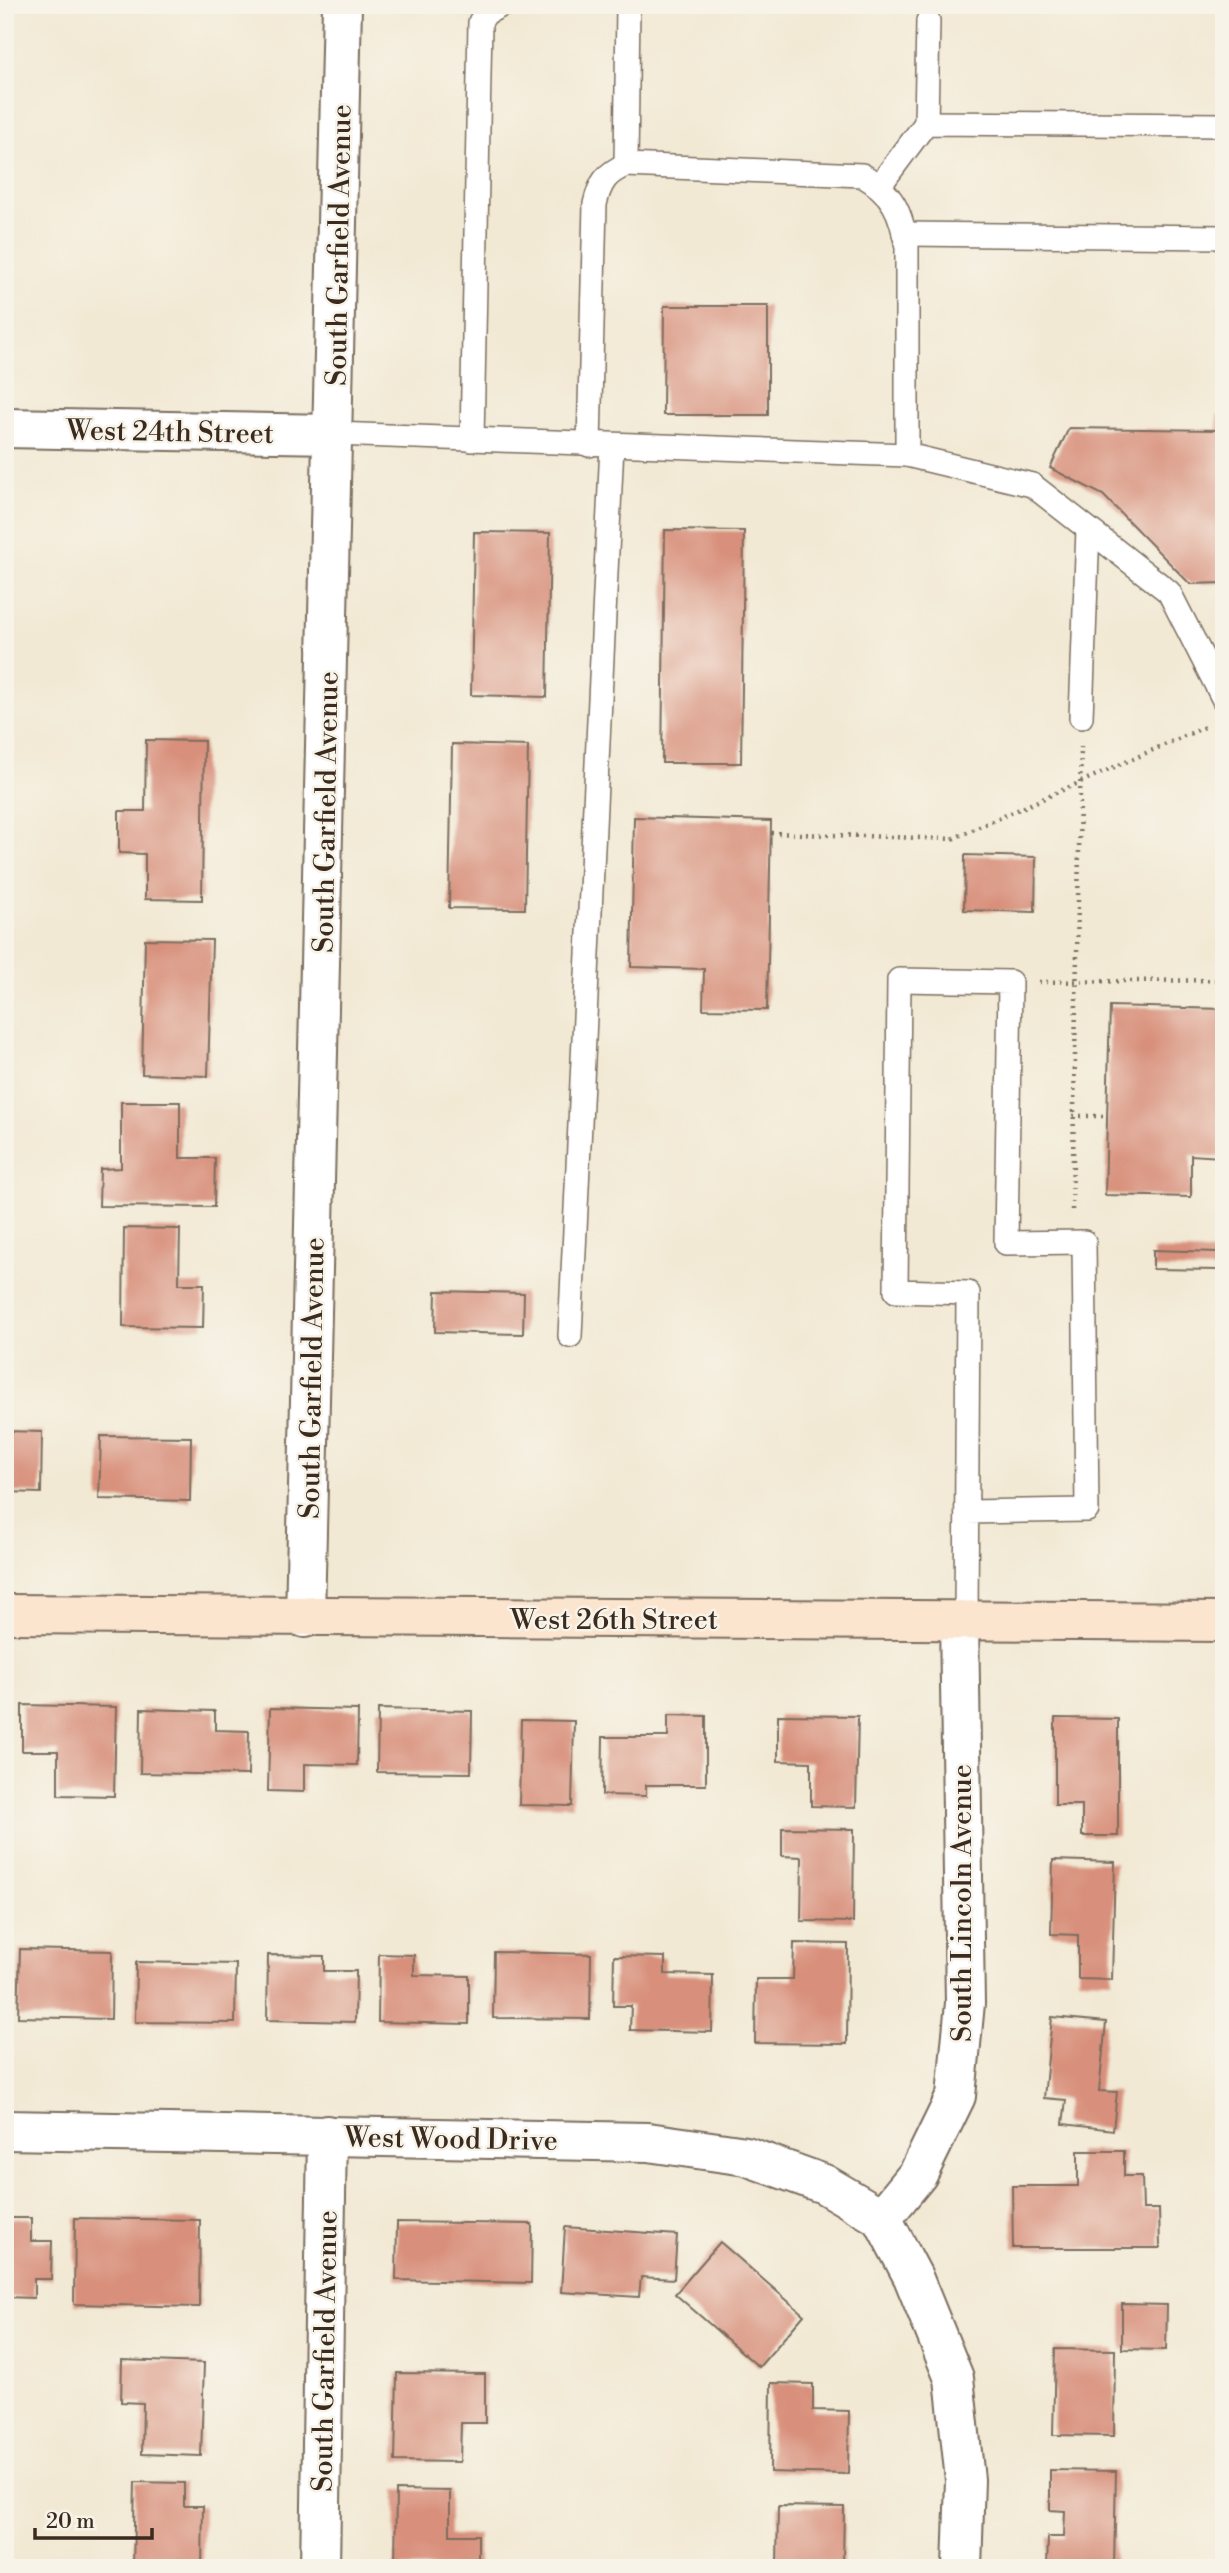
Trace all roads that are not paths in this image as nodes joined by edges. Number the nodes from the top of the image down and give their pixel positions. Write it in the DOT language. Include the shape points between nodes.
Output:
graph roads {
  1 [pos="342,5"];
  2 [pos="502,5"];
  3 [pos="628,5"];
  4 [pos="928,20"];
  5 [pos="926,123"];
  6 [pos="1224,125"];
  7 [pos="626,165"];
  8 [pos="880,185"];
  9 [pos="904,234"];
  10 [pos="1224,237"];
  11 [pos="5,428"];
  12 [pos="334,434"];
  13 [pos="472,440"];
  14 [pos="601,445"];
  15 [pos="907,455"];
  16 [pos="1088,529"];
  17 [pos="1224,700"];
  18 [pos="1081,717"];
  19 [pos="570,1336"];
  20 [pos="967,1512"];
  21 [pos="5,1614"];
  22 [pos="305,1618"];
  23 [pos="963,1620"];
  24 [pos="1224,1622"];
  25 [pos="5,2130"];
  26 [pos="327,2135"];
  27 [pos="881,2218"];
  28 [pos="320,2568"];
  29 [pos="962,2568"];
  1 -- 12 [label="street, South Garfield Avenue"];
  2 -- 13 [label="lane" via="480,22"];
  3 -- 7 [label="lane"];
  4 -- 5 [label="lane"];
  5 -- 6 [label="lane"];
  5 -- 8 [label="lane"];
  7 -- 8 [label="lane" via="862,175"];
  7 -- 14 [label="lane" via="611,172 599,186 595,204"];
  8 -- 9 [label="lane" via="894,203"];
  9 -- 10 [label="lane"];
  9 -- 15 [label="lane"];
  11 -- 12 [label="street, West 24th Street"];
  12 -- 13 [label="lane"];
  12 -- 22 [label="street, South Garfield Avenue"];
  13 -- 14 [label="lane"];
  14 -- 15 [label="lane"];
  14 -- 19 [label="lane"];
  15 -- 16 [label="lane" via="1032,485"];
  16 -- 17 [label="lane" via="1169,593"];
  16 -- 18 [label="lane"];
  20 -- 20 [label="lane" via="968,1293 896,1291 899,980 1010,982 1006,1243 1084,1242 1087,1510"];
  20 -- 23 [label="lane"];
  21 -- 22 [label="main road, West 26th Street"];
  22 -- 23 [label="main road, West 26th Street"];
  23 -- 24 [label="main road, West 26th Street"];
  23 -- 27 [label="street, South Lincoln Avenue" via="965,2003 956,2096 918,2174"];
  25 -- 26 [label="street, West Wood Drive"];
  26 -- 27 [label="street, West Wood Drive" via="648,2142 746,2156 824,2184"];
  26 -- 28 [label="street, South Garfield Avenue"];
  27 -- 29 [label="street" via="913,2277 954,2378 965,2480"];
}
